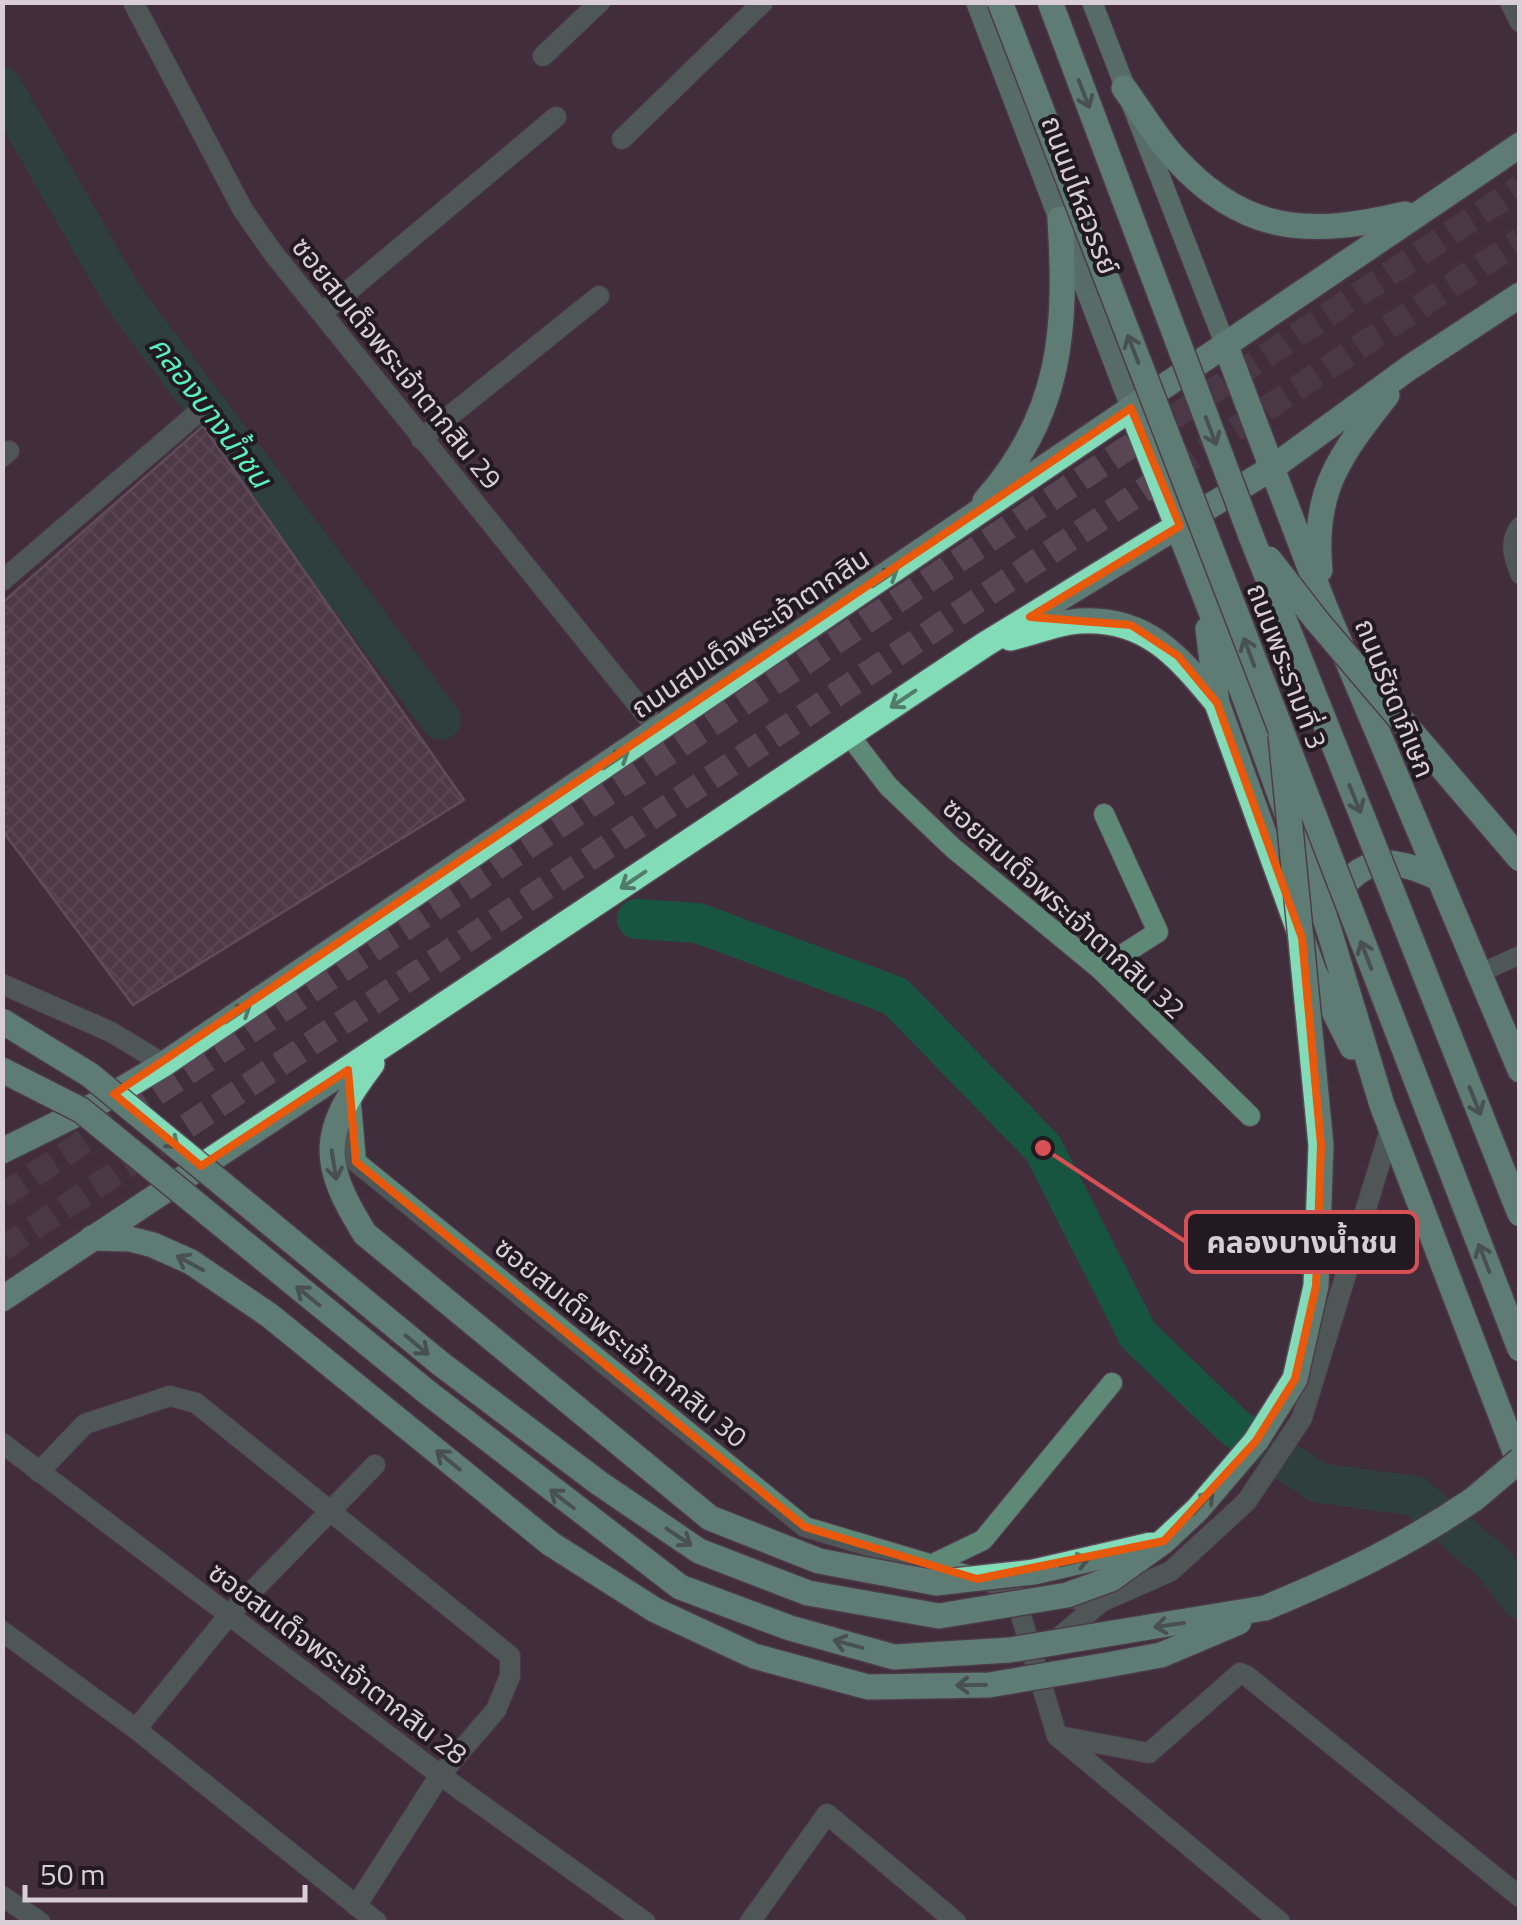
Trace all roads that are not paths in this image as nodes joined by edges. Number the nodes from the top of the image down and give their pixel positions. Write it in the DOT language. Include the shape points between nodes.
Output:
graph roads {
  1 [pos="133,2"];
  2 [pos="600,2"];
  3 [pos="762,2"];
  4 [pos="976,2"];
  5 [pos="1000,2"];
  6 [pos="1050,2"];
  7 [pos="1092,2"];
  8 [pos="1510,2"];
  9 [pos="1520,22"];
  10 [pos="543,56"];
  11 [pos="1124,88"];
  12 [pos="556,117"];
  13 [pos="622,139"];
  14 [pos="1520,145"];
  15 [pos="1421,210"];
  16 [pos="1060,219"];
  17 [pos="1520,295"];
  18 [pos="600,296"];
  19 [pos="322,312"];
  20 [pos="1225,344"];
  21 [pos="1409,368"];
  22 [pos="1131,408"];
  23 [pos="196,415"];
  24 [pos="421,439"];
  25 [pos="1272,468"];
  26 [pos="965,524"];
  27 [pos="1180,526"];
  28 [pos="1520,526"];
  29 [pos="1250,536"];
  30 [pos="1520,575"];
  31 [pos="2,581"];
  32 [pos="1204,593"];
  33 [pos="1324,605"];
  34 [pos="984,645"];
  35 [pos="1217,703"];
  36 [pos="659,730"];
  37 [pos="849,735"];
  38 [pos="1281,735"];
  39 [pos="1104,814"];
  40 [pos="1520,859"];
  41 [pos="1436,876"];
  42 [pos="1341,890"];
  43 [pos="1328,927"];
  44 [pos="1520,956"];
  45 [pos="1100,969"];
  46 [pos="1478,974"];
  47 [pos="2,984"];
  48 [pos="2,1020"];
  49 [pos="384,1048"];
  50 [pos="164,1064"];
  51 [pos="2,1070"];
  52 [pos="1520,1070"];
  53 [pos="350,1092"];
  54 [pos="1250,1116"];
  55 [pos="1386,1116"];
  56 [pos="2,1151"];
  57 [pos="1520,1214"];
  58 [pos="92,1238"];
  59 [pos="2,1299"];
  60 [pos="1520,1349"];
  61 [pos="1112,1383"];
  62 [pos="2,1443"];
  63 [pos="1520,1462"];
  64 [pos="375,1465"];
  65 [pos="39,1472"];
  66 [pos="329,1512"];
  67 [pos="1164,1542"];
  68 [pos="930,1566"];
  69 [pos="1013,1589"];
  70 [pos="1100,1602"];
  71 [pos="1265,1608"];
  72 [pos="229,1615"];
  73 [pos="2,1631"];
  74 [pos="1033,1662"];
  75 [pos="136,1730"];
  76 [pos="1057,1736"];
  77 [pos="440,1775"];
  78 [pos="2,1896"];
  79 [pos="1520,1897"];
  80 [pos="356,1906"];
  81 [pos="40,1922"];
  82 [pos="377,1922"];
  83 [pos="645,1922"];
  84 [pos="750,1922"];
  85 [pos="956,1922"];
  86 [pos="1280,1922"];
  1 -- 19 [label="street, ซอยสมเด็จพระเจ้าตากสิน 29" via="242,210"];
  2 -- 10 [label="street"];
  3 -- 13 [label="street"];
  4 -- 16 [label="main road, ถนนมไหสวรรย์"];
  38 -- 5 [label="main road, ถนนพระรามที่ 3, one-way, bridge"];
  6 -- 29 [label="main road, ถนนพระรามที่ 3, one-way, bridge"];
  7 -- 11 [label="main road"];
  8 -- 9 [label="street"];
  11 -- 15 [label="main road" via="1173,156 1218,199 1260,219 1304,228 1352,226"];
  11 -- 20 [label="main road"];
  12 -- 19 [label="street"];
  14 -- 15 [label="main road, ถนนสมเด็จพระเจ้าตากสิน"];
  15 -- 20 [label="main road, ถนนสมเด็จพระเจ้าตากสิน"];
  16 -- 22 [label="main road, ถนนมไหสวรรย์"];
  16 -- 26 [label="main road" via="1064,298 1056,367 1026,442"];
  17 -- 21 [label="main road"];
  18 -- 24 [label="street"];
  19 -- 24 [label="street, ซอยสมเด็จพระเจ้าตากสิน 29"];
  20 -- 22 [label="main road, ถนนสมเด็จพระเจ้าตากสิน"];
  20 -- 25 [label="main road, ถนนรัชดาภิเษก"];
  21 -- 25 [label="main road"];
  21 -- 33 [label="main road" via="1347,445 1324,492 1317,542"];
  22 -- 26 [label="main road, ถนนสมเด็จพระเจ้าตากสิน"];
  22 -- 27 [label="main road"];
  23 -- 31 [label="street"];
  24 -- 36 [label="street, ซอยสมเด็จพระเจ้าตากสิน 29"];
  25 -- 27 [label="main road"];
  25 -- 33 [label="main road, ถนนรัชดาภิเษก"];
  36 -- 26 [label="main road, ถนนสมเด็จพระเจ้าตากสิน, one-way"];
  27 -- 32 [label="main road"];
  27 -- 34 [label="main road"];
  28 -- 30 [label="lane" via="1512,550"];
  29 -- 40 [label="main road, bridge"];
  29 -- 57 [label="main road, ถนนพระรามที่ 3, one-way, bridge"];
  32 -- 35 [label="main road"];
  32 -- 43 [label="main road"];
  33 -- 41 [label="main road, ถนนรัชดาภิเษก"];
  34 -- 35 [label="main road" via="1078,621 1131,624 1178,656"];
  34 -- 37 [label="main road, one-way"];
  35 -- 55 [label="main road" via="1314,972"];
  50 -- 36 [label="main road, ถนนสมเด็จพระเจ้าตากสิน, one-way"];
  37 -- 45 [label="street, ซอยสมเด็จพระเจ้าตากสิน 32" via="888,786 940,836"];
  37 -- 49 [label="main road, one-way"];
  38 -- 42 [label="main road, ถนนพระรามที่ 3, bridge"];
  67 -- 38 [label="main road, one-way, bridge" via="1256,1441 1294,1379 1316,1286 1322,1145"];
  39 -- 45 [label="street" via="1158,932"];
  41 -- 42 [label="main road" via="1403,862 1376,863"];
  41 -- 46 [label="main road, ถนนรัชดาภิเษก"];
  42 -- 43 [label="main road"];
  60 -- 42 [label="main road, ถนนพระรามที่ 3, one-way, bridge"];
  43 -- 55 [label="main road"];
  44 -- 46 [label="lane"];
  45 -- 54 [label="street, ซอยสมเด็จพระเจ้าตากสิน 32"];
  46 -- 52 [label="main road, ถนนรัชดาภิเษก"];
  47 -- 50 [label="street" via="111,1032"];
  48 -- 67 [label="main road, one-way, bridge" via="90,1075 441,1364 699,1551 808,1593 939,1616 1067,1596 1112,1578"];
  49 -- 53 [label="main road"];
  49 -- 58 [label="main road"];
  50 -- 56 [label="main road, ถนนสมเด็จพระเจ้าตากสิน"];
  71 -- 51 [label="main road, one-way, bridge" via="1010,1650 894,1657 680,1587 427,1392 81,1110"];
  53 -- 67 [label="main road, one-way, bridge" via="330,1160 365,1234 710,1518 818,1561 936,1583 1034,1572"];
  53 -- 68 [label="street, ซอยสมเด็จพระเจ้าตากสิน 30" via="356,1162 805,1527"];
  55 -- 63 [label="main road"];
  55 -- 70 [label="street" via="1302,1418 1247,1501 1171,1570"];
  58 -- 59 [label="main road"];
  71 -- 58 [label="main road, one-way, bridge" via="1161,1655 990,1684 868,1686 754,1656 655,1610 551,1544 269,1314 191,1262 130,1239"];
  61 -- 68 [label="street" via="984,1540"];
  62 -- 65 [label="street, ซอยสมเด็จพระเจ้าตากสิน 28"];
  63 -- 71 [label="main road, bridge" via="1415,1539"];
  64 -- 66 [label="street"];
  65 -- 66 [label="street" via="85,1424 170,1396 196,1403"];
  65 -- 72 [label="street, ซอยสมเด็จพระเจ้าตากสิน 28"];
  66 -- 72 [label="street"];
  66 -- 77 [label="street" via="510,1656 510,1676 496,1710"];
  68 -- 69 [label="street, ซอยสมเด็จพระเจ้าตากสิน 30"];
  69 -- 70 [label="street, ซอยสมเด็จพระเจ้าตากสิน 30"];
  69 -- 74 [label="street"];
  70 -- 74 [label="street"];
  72 -- 75 [label="street"];
  72 -- 77 [label="street, ซอยสมเด็จพระเจ้าตากสิน 28"];
  73 -- 75 [label="street"];
  74 -- 76 [label="street"];
  75 -- 80 [label="street"];
  76 -- 79 [label="street" via="1148,1752 1240,1673"];
  76 -- 86 [label="street"];
  77 -- 80 [label="street"];
  77 -- 83 [label="street, ซอยสมเด็จพระเจ้าตากสิน 28"];
  78 -- 81 [label="street"];
  80 -- 82 [label="street"];
  84 -- 85 [label="street" via="827,1814"];
}
